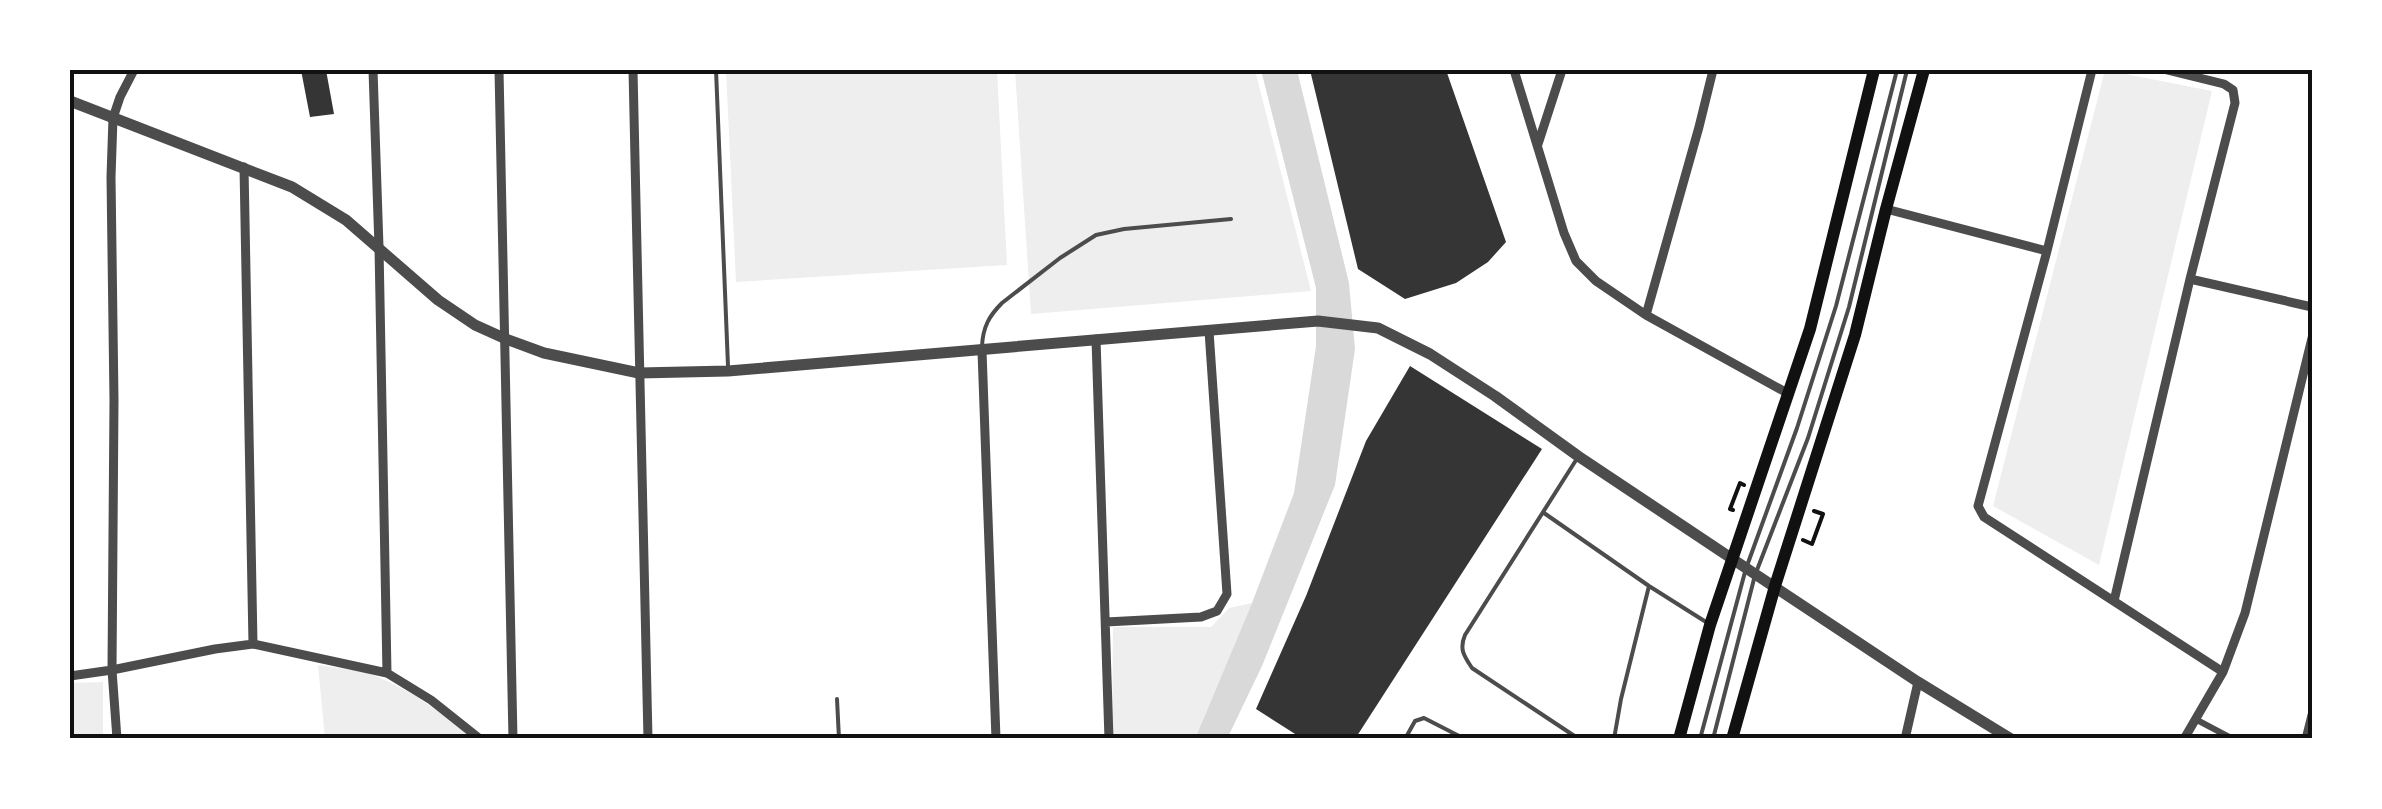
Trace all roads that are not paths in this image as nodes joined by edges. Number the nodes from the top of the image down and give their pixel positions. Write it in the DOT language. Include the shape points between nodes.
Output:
graph roads {
  1 [pos="134,70"];
  2 [pos="373,70"];
  3 [pos="498,70"];
  4 [pos="633,70"];
  5 [pos="716,70"];
  6 [pos="1514,70"];
  7 [pos="1562,70"];
  8 [pos="1713,70"];
  9 [pos="1874,70"];
  10 [pos="1896,70"];
  11 [pos="1906,70"];
  12 [pos="1924,70"];
  13 [pos="2092,70"];
  14 [pos="2166,70"];
  15 [pos="70,101"];
  16 [pos="113,118"];
  17 [pos="1537,146"];
  18 [pos="244,167"];
  19 [pos="1886,209"];
  20 [pos="1230,219"];
  21 [pos="379,247"];
  22 [pos="2047,250"];
  23 [pos="2190,279"];
  24 [pos="2312,307"];
  25 [pos="1646,315"];
  26 [pos="1208,331"];
  27 [pos="2312,338"];
  28 [pos="506,339"];
  29 [pos="1096,339"];
  30 [pos="982,351"];
  31 [pos="728,371"];
  32 [pos="639,374"];
  33 [pos="1789,394"];
  34 [pos="1578,456"];
  35 [pos="1542,512"];
  36 [pos="1732,558"];
  37 [pos="1750,571"];
  38 [pos="1649,586"];
  39 [pos="1775,586"];
  40 [pos="2114,600"];
  41 [pos="1106,622"];
  42 [pos="1710,625"];
  43 [pos="254,644"];
  44 [pos="112,670"];
  45 [pos="2223,672"];
  46 [pos="387,674"];
  47 [pos="70,676"];
  48 [pos="1918,682"];
  49 [pos="837,698"];
  50 [pos="2312,718"];
  51 [pos="2197,720"];
  52 [pos="117,739"];
  53 [pos="480,739"];
  54 [pos="513,739"];
  55 [pos="648,739"];
  56 [pos="838,739"];
  57 [pos="996,739"];
  58 [pos="1109,739"];
  59 [pos="1405,739"];
  60 [pos="1465,739"];
  61 [pos="1578,739"];
  62 [pos="1614,739"];
  63 [pos="1679,739"];
  64 [pos="1700,739"];
  65 [pos="1713,739"];
  66 [pos="1732,739"];
  67 [pos="1905,739"];
  68 [pos="2011,739"];
  69 [pos="2184,739"];
  70 [pos="2233,739"];
  71 [pos="2306,739"];
  1 -- 16 [label="street"];
  2 -- 21 [label="street"];
  3 -- 28 [label="street"];
  4 -- 32 [label="street"];
  5 -- 31 [label="lane"];
  6 -- 17 [label="street"];
  7 -- 17 [label="street"];
  8 -- 25 [label="street"];
  9 -- 33 [label="main road"];
  10 -- 37 [label="lane" via="1836,306"];
  11 -- 37 [label="lane" via="1849,307 1808,438"];
  12 -- 19 [label="main road"];
  13 -- 22 [label="street"];
  14 -- 23 [label="street" via="2224,84 2235,103"];
  15 -- 16 [label="street"];
  16 -- 18 [label="street"];
  16 -- 44 [label="street"];
  17 -- 25 [label="street" via="1576,261"];
  18 -- 21 [label="street" via="320,203"];
  18 -- 43 [label="street"];
  19 -- 22 [label="street"];
  19 -- 39 [label="main road" via="1855,336"];
  20 -- 30 [label="lane" via="1096,234 994,311 983,330"];
  21 -- 28 [label="street" via="438,300"];
  21 -- 46 [label="street"];
  22 -- 40 [label="street" via="1978,506 1984,517"];
  23 -- 24 [label="street"];
  23 -- 40 [label="street"];
  25 -- 33 [label="street"];
  26 -- 29 [label="street"];
  26 -- 34 [label="street" via="1318,321 1378,328 1462,375"];
  26 -- 41 [label="street" via="1224,604 1201,618"];
  27 -- 45 [label="street" via="2245,612"];
  28 -- 32 [label="street"];
  28 -- 54 [label="street"];
  29 -- 30 [label="street"];
  29 -- 41 [label="street"];
  30 -- 31 [label="street"];
  30 -- 57 [label="street"];
  31 -- 32 [label="street"];
  32 -- 55 [label="street"];
  33 -- 36 [label="main road"];
  34 -- 35 [label="lane"];
  34 -- 36 [label="street"];
  35 -- 38 [label="lane"];
  35 -- 61 [label="lane" via="1461,644 1472,668"];
  36 -- 37 [label="street"];
  36 -- 42 [label="main road"];
  37 -- 39 [label="street"];
  37 -- 64 [label="lane"];
  37 -- 65 [label="lane"];
  38 -- 42 [label="lane"];
  38 -- 62 [label="lane"];
  39 -- 48 [label="street"];
  39 -- 66 [label="main road"];
  40 -- 45 [label="street"];
  41 -- 58 [label="street"];
  42 -- 63 [label="main road"];
  43 -- 44 [label="street"];
  43 -- 46 [label="street"];
  44 -- 47 [label="street"];
  44 -- 52 [label="street"];
  45 -- 51 [label="street"];
  46 -- 53 [label="street"];
  48 -- 67 [label="street"];
  48 -- 68 [label="street"];
  49 -- 56 [label="lane"];
  50 -- 71 [label="street"];
  51 -- 69 [label="street"];
  51 -- 70 [label="street"];
  59 -- 60 [label="lane" via="1424,718"];
}
